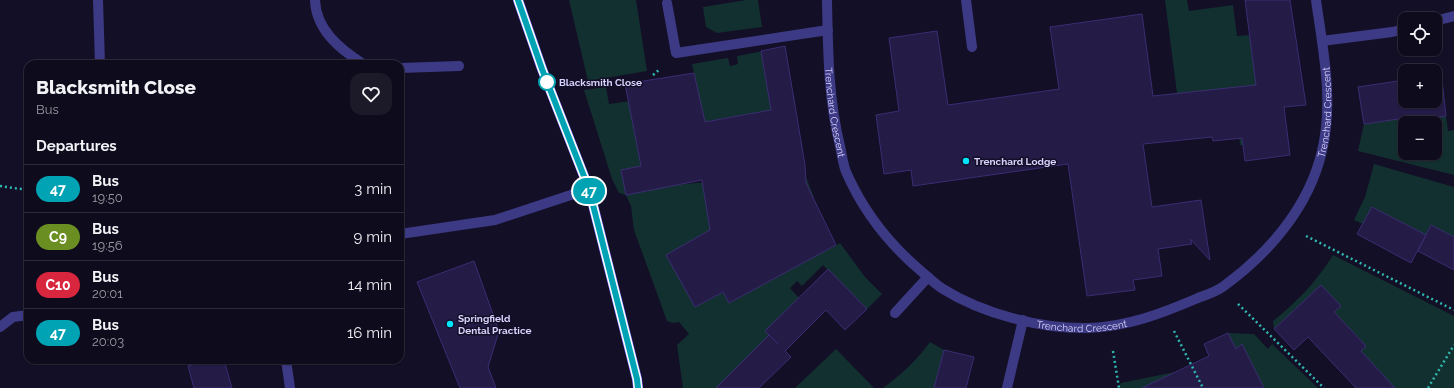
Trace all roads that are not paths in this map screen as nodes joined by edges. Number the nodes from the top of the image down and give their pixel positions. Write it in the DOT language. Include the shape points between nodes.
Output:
graph roads {
  1 [pos="98,0"];
  2 [pos="315,0"];
  3 [pos="518,0"];
  4 [pos="827,0"];
  5 [pos="966,0"];
  6 [pos="1316,0"];
  7 [pos="667,2"];
  8 [pos="1454,16"];
  9 [pos="1442,19"];
  10 [pos="828,30"];
  11 [pos="1398,31"];
  12 [pos="1322,41"];
  13 [pos="972,47"];
  14 [pos="100,60"];
  15 [pos="357,60"];
  16 [pos="459,66"];
  17 [pos="404,68"];
  18 [pos="589,189"];
  19 [pos="404,233"];
  20 [pos="928,277"];
  21 [pos="895,313"];
  22 [pos="24,316"];
  23 [pos="1023,320"];
  24 [pos="0,327"];
  25 [pos="287,364"];
  26 [pos="290,388"];
  27 [pos="638,388"];
  28 [pos="1007,388"];
  1 -- 14 [label="street"];
  2 -- 15 [label="street" via="320,22 329,36 341,50"];
  3 -- 18 [label="street"];
  4 -- 10 [label="street, Trenchard Crescent"];
  5 -- 13 [label="street"];
  6 -- 12 [label="street, Trenchard Crescent"];
  7 -- 10 [label="street" via="676,53"];
  8 -- 9 [label="street"];
  10 -- 20 [label="street, Trenchard Crescent" via="833,120 845,171 868,215 904,256"];
  11 -- 12 [label="street"];
  12 -- 23 [label="street, Trenchard Crescent" via="1328,109 1322,152 1305,198 1287,226 1257,258 1222,288 1165,312 1127,323 1090,328 1055,327"];
  16 -- 17 [label="street"];
  18 -- 19 [label="street" via="495,220"];
  18 -- 27 [label="street"];
  20 -- 21 [label="street"];
  20 -- 23 [label="street, Trenchard Crescent" via="942,289 983,308"];
  22 -- 24 [label="street" via="13,317"];
  23 -- 28 [label="street"];
  25 -- 26 [label="street"];
}
